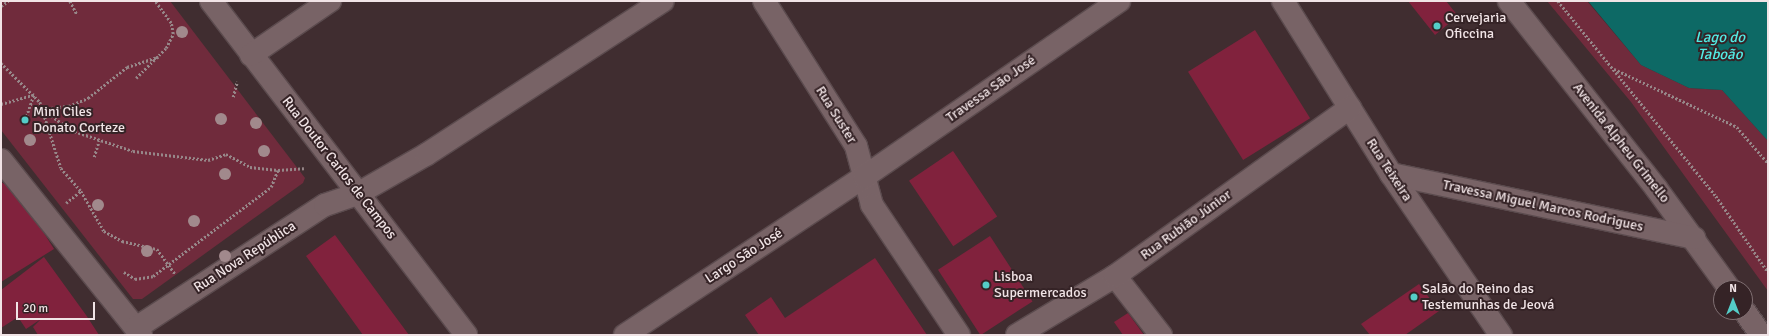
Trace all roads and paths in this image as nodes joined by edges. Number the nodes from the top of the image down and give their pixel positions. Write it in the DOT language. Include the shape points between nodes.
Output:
graph roads {
  1 [pos="8,1"];
  2 [pos="70,1"];
  3 [pos="155,1"];
  4 [pos="211,1"];
  5 [pos="330,1"];
  6 [pos="663,1"];
  7 [pos="764,1"];
  8 [pos="1119,1"];
  9 [pos="1283,1"];
  10 [pos="1509,1"];
  11 [pos="1558,1"];
  12 [pos="1,6"];
  13 [pos="77,14"];
  14 [pos="251,55"];
  15 [pos="158,57"];
  16 [pos="1,63"];
  17 [pos="1612,68"];
  18 [pos="136,78"];
  19 [pos="237,82"];
  20 [pos="34,94"];
  21 [pos="233,97"];
  22 [pos="1,104"];
  23 [pos="1350,108"];
  24 [pos="44,110"];
  25 [pos="25,120"];
  26 [pos="99,141"];
  27 [pos="94,157"];
  28 [pos="1,160"];
  29 [pos="1768,163"];
  30 [pos="304,168"];
  31 [pos="278,170"];
  32 [pos="1391,174"];
  33 [pos="864,177"];
  34 [pos="81,191"];
  35 [pos="359,193"];
  36 [pos="59,209"];
  37 [pos="1694,238"];
  38 [pos="169,264"];
  39 [pos="118,267"];
  40 [pos="1768,272"];
  41 [pos="1115,276"];
  42 [pos="178,277"];
  43 [pos="1723,280"];
  44 [pos="1751,320"];
  45 [pos="138,332"];
  46 [pos="466,335"];
  47 [pos="625,335"];
  48 [pos="958,335"];
  49 [pos="1017,335"];
  50 [pos="1161,335"];
  51 [pos="1501,335"];
  52 [pos="1761,335"];
  1 -- 12 [label="path"];
  2 -- 13 [label="path"];
  3 -- 15 [label="path" via="171,23 173,34"];
  4 -- 14 [label="street, Rua Doutor Carlos de Campos"];
  5 -- 14 [label="street"];
  6 -- 35 [label="street, Rua Nova República" via="427,154"];
  7 -- 33 [label="street, Rua Suster" via="856,146"];
  8 -- 33 [label="street, Travessa São José"];
  9 -- 23 [label="street, Rua Teixeira"];
  10 -- 37 [label="street, Avenida Alpheu Grimello"];
  11 -- 17 [label="path"];
  14 -- 35 [label="street, Rua Doutor Carlos de Campos"];
  15 -- 18 [label="path"];
  15 -- 24 [label="path" via="127,67 88,98 69,106"];
  16 -- 20 [label="path"];
  17 -- 29 [label="path" via="1737,127"];
  17 -- 40 [label="path" via="1716,196"];
  19 -- 21 [label="path"];
  20 -- 22 [label="path"];
  20 -- 24 [label="path"];
  20 -- 25 [label="path"];
  23 -- 32 [label="street, Rua Teixeira"];
  23 -- 41 [label="street, Rua Rubião Júnior"];
  24 -- 26 [label="path" via="71,130"];
  24 -- 34 [label="path" via="52,149 61,168"];
  26 -- 27 [label="path"];
  26 -- 31 [label="path" via="181,158 208,160 226,154 250,167"];
  28 -- 45 [label="street"];
  30 -- 31 [label="path"];
  31 -- 38 [label="path" via="271,188"];
  32 -- 37 [label="street, Travessa Miguel Marcos Rodrigues"];
  32 -- 51 [label="street, Rua Teixeira"];
  33 -- 47 [label="street, Largo São José"];
  33 -- 48 [label="street, Rua Suster" via="872,205"];
  34 -- 36 [label="path"];
  34 -- 38 [label="path" via="104,231 122,241 157,249"];
  35 -- 45 [label="street, Rua Nova República" via="325,204"];
  35 -- 46 [label="street, Rua Doutor Carlos de Campos"];
  37 -- 43 [label="street, Avenida Alpheu Grimello"];
  38 -- 39 [label="path" via="141,279 135,279"];
  38 -- 42 [label="path"];
  41 -- 49 [label="street, Rua Rubião Júnior"];
  41 -- 50 [label="street"];
  44 -- 52 [label="street"];
}
